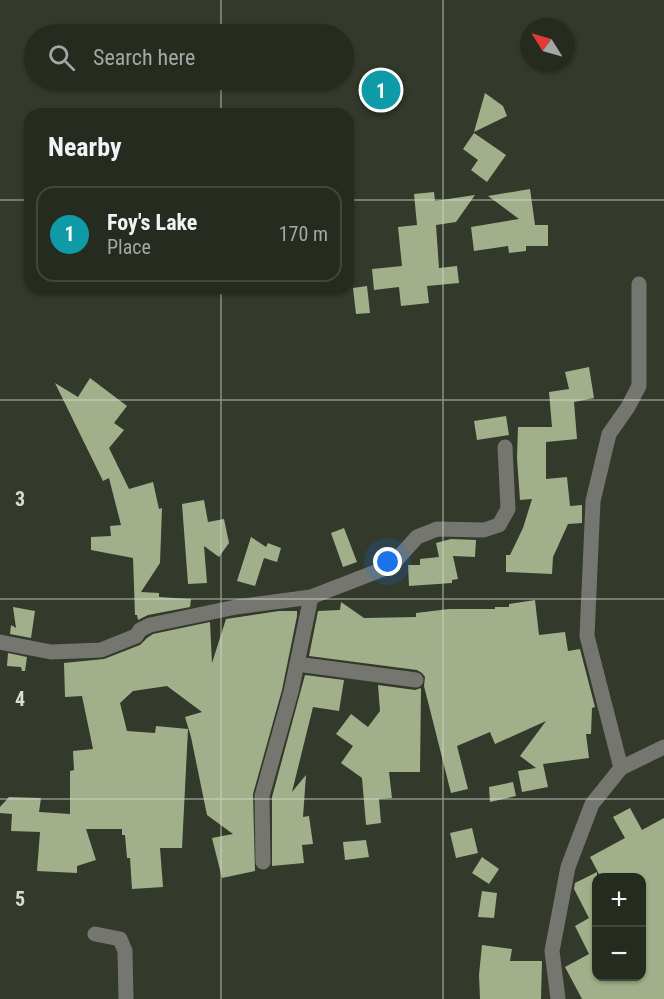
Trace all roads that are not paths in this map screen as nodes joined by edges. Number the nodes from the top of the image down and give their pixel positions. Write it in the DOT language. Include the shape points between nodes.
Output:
graph roads {
  1 [pos="639,284"];
  2 [pos="505,447"];
  3 [pos="311,597"];
  4 [pos="0,642"];
  5 [pos="297,663"];
  6 [pos="416,680"];
  7 [pos="664,747"];
  8 [pos="621,768"];
  9 [pos="263,862"];
  10 [pos="95,934"];
  11 [pos="126,999"];
  12 [pos="558,999"];
  1 -- 8 [label="street" via="639,386 609,434 592,501 587,636"];
  2 -- 3 [label="street" via="508,509 499,525 484,530 437,529 417,537 391,566"];
  3 -- 4 [label="street" via="150,625 136,636 101,650 51,652"];
  3 -- 5 [label="street"];
  5 -- 6 [label="street"];
  5 -- 9 [label="street" via="262,796"];
  7 -- 8 [label="street"];
  8 -- 12 [label="street" via="592,804 568,867 552,951"];
  10 -- 11 [label="street" via="120,939 125,951"];
}
